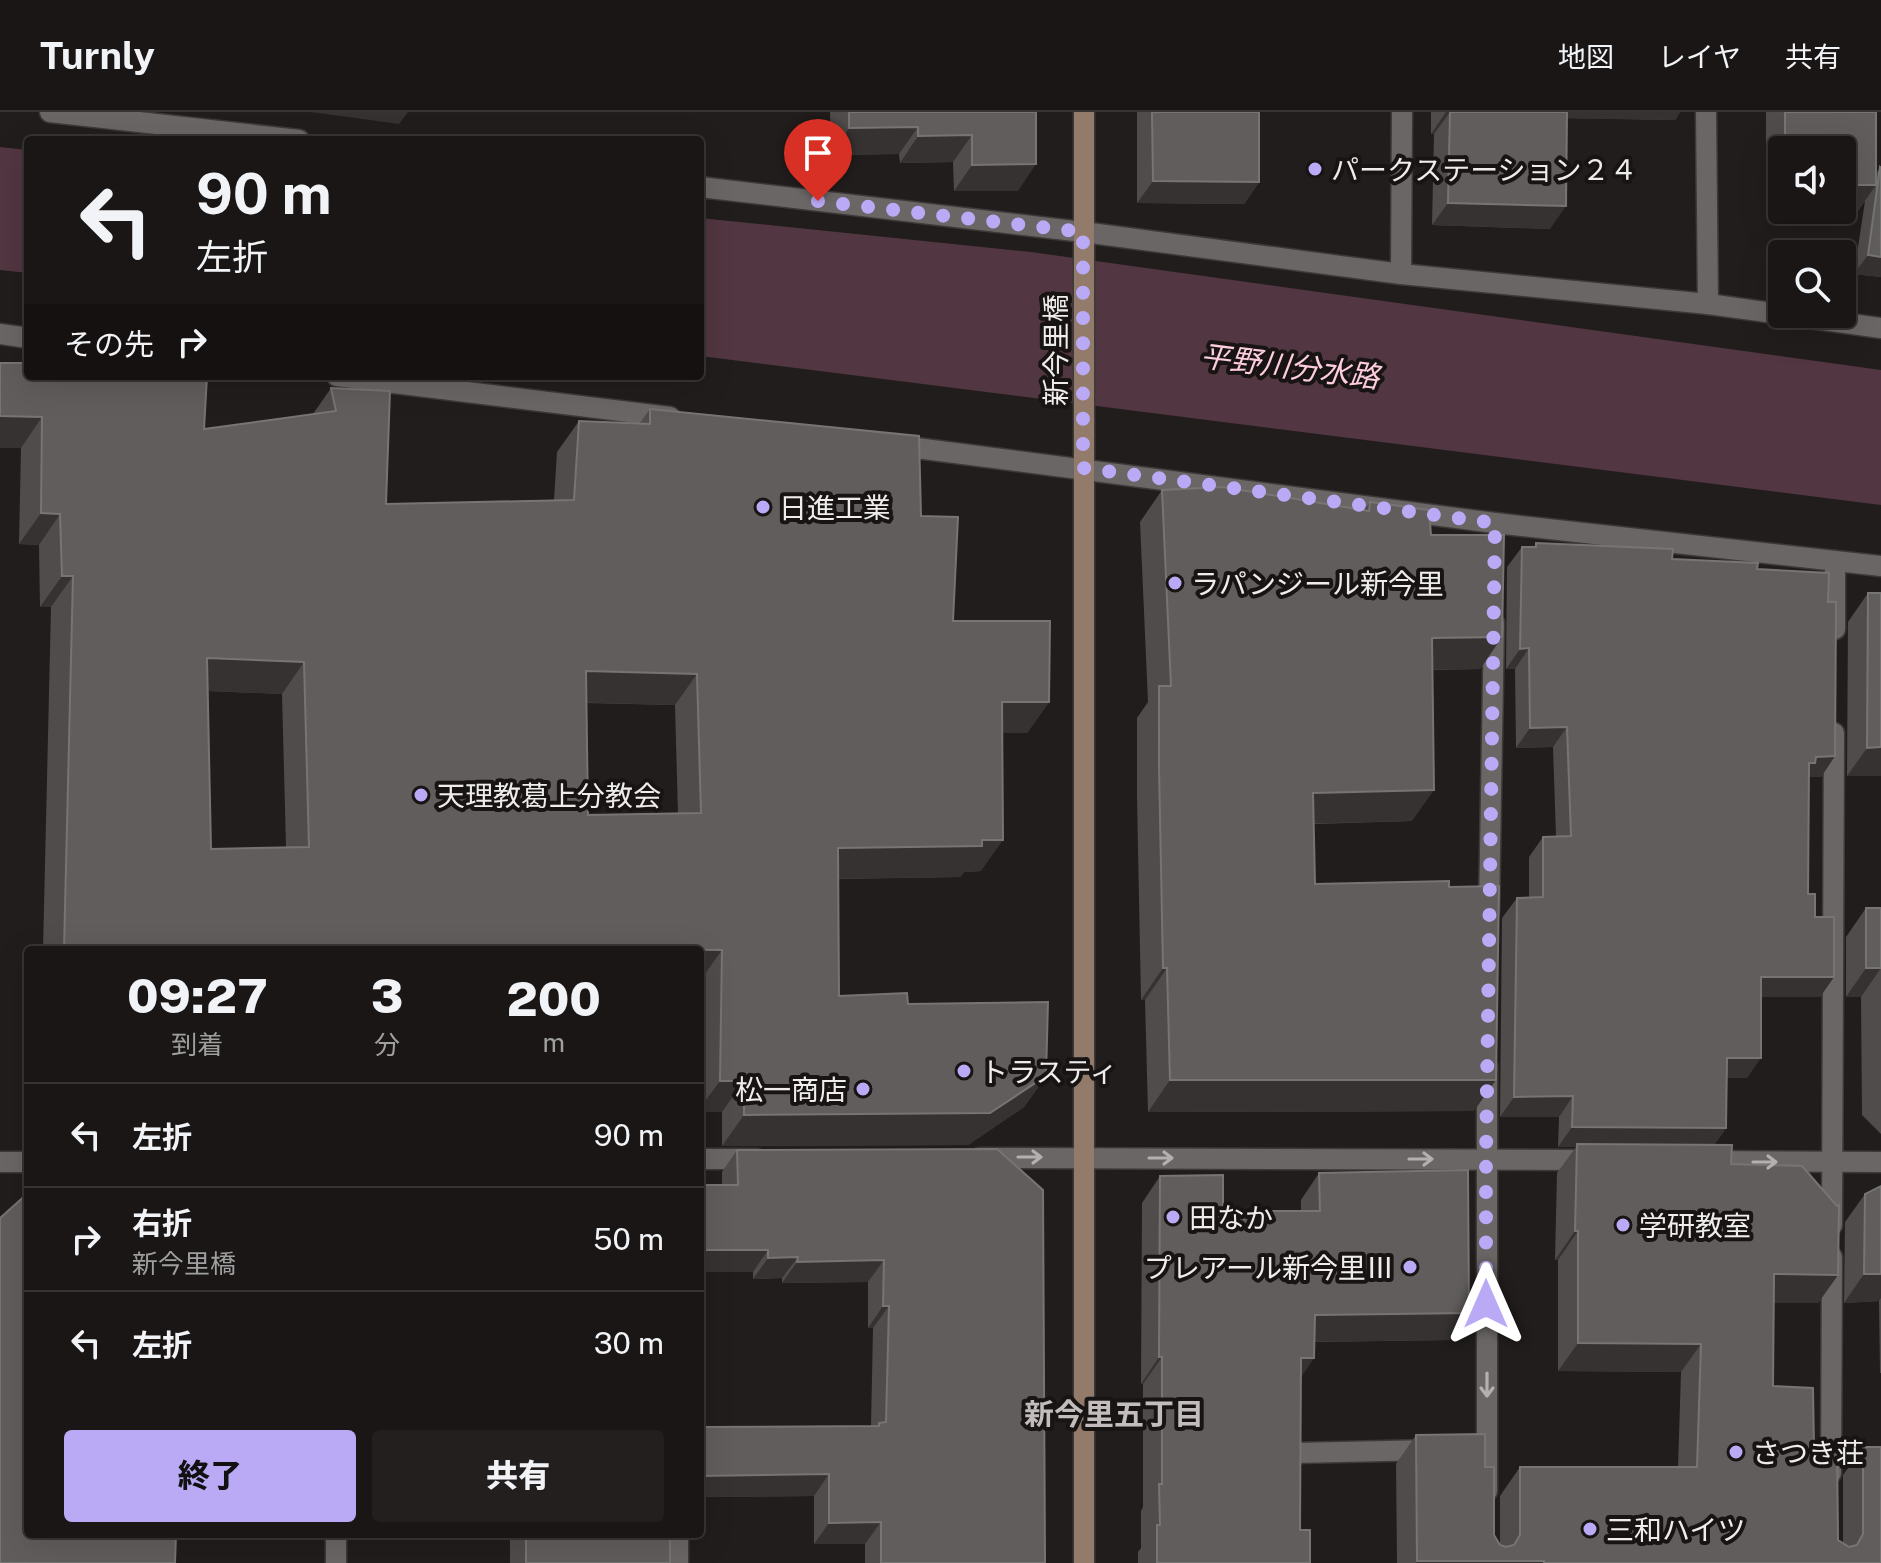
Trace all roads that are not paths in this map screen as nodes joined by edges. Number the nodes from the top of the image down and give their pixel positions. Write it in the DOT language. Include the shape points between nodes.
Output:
graph roads {
  1 [pos="50,112"];
  2 [pos="1084,112"];
  3 [pos="1402,112"];
  4 [pos="1706,112"];
  5 [pos="174,119"];
  6 [pos="275,136"];
  7 [pos="704,187"];
  8 [pos="1083,232"];
  9 [pos="1401,274"];
  10 [pos="1708,304"];
  11 [pos="1881,328"];
  12 [pos="0,334"];
  13 [pos="24,337"];
  14 [pos="369,380"];
  15 [pos="686,419"];
  16 [pos="876,443"];
  17 [pos="1083,468"];
  18 [pos="1835,561"];
  19 [pos="1881,566"];
  20 [pos="1494,603"];
  21 [pos="1835,656"];
  22 [pos="1835,719"];
  23 [pos="1489,937"];
  24 [pos="1487,1048"];
  25 [pos="1083,1157"];
  26 [pos="956,1158"];
  27 [pos="704,1159"];
  28 [pos="780,1159"];
  29 [pos="1486,1159"];
  30 [pos="1612,1160"];
  31 [pos="1691,1161"];
  32 [pos="0,1162"];
  33 [pos="24,1162"];
  34 [pos="1832,1162"];
  35 [pos="1881,1162"];
  36 [pos="1472,1449"];
  37 [pos="1295,1453"];
  38 [pos="1831,1486"];
  39 [pos="1487,1506"];
  40 [pos="336,1538"];
  41 [pos="678,1538"];
  42 [pos="336,1563"];
  43 [pos="678,1563"];
  44 [pos="1084,1563"];
  1 -- 5 [label="street"];
  2 -- 8 [label="street, 新今里橋"];
  3 -- 9 [label="street"];
  4 -- 10 [label="street"];
  5 -- 6 [label="street"];
  7 -- 8 [label="street"];
  8 -- 9 [label="street"];
  8 -- 17 [label="street, 新今里橋"];
  9 -- 10 [label="street"];
  10 -- 11 [label="street"];
  12 -- 13 [label="street"];
  14 -- 15 [label="street"];
  16 -- 17 [label="street"];
  17 -- 18 [label="street" via="1495,531"];
  17 -- 25 [label="street, 新今里橋"];
  18 -- 19 [label="street"];
  18 -- 21 [label="street"];
  20 -- 23 [label="street"];
  22 -- 34 [label="street"];
  24 -- 29 [label="street"];
  26 -- 25 [label="street, one-way"];
  25 -- 29 [label="street, one-way"];
  25 -- 44 [label="street, 新今里橋"];
  27 -- 28 [label="street"];
  29 -- 30 [label="street"];
  29 -- 36 [label="street, one-way"];
  31 -- 34 [label="street, one-way"];
  32 -- 33 [label="street"];
  34 -- 35 [label="street"];
  34 -- 38 [label="street"];
  36 -- 37 [label="street"];
  36 -- 39 [label="street"];
  40 -- 42 [label="street"];
  41 -- 43 [label="street"];
}
